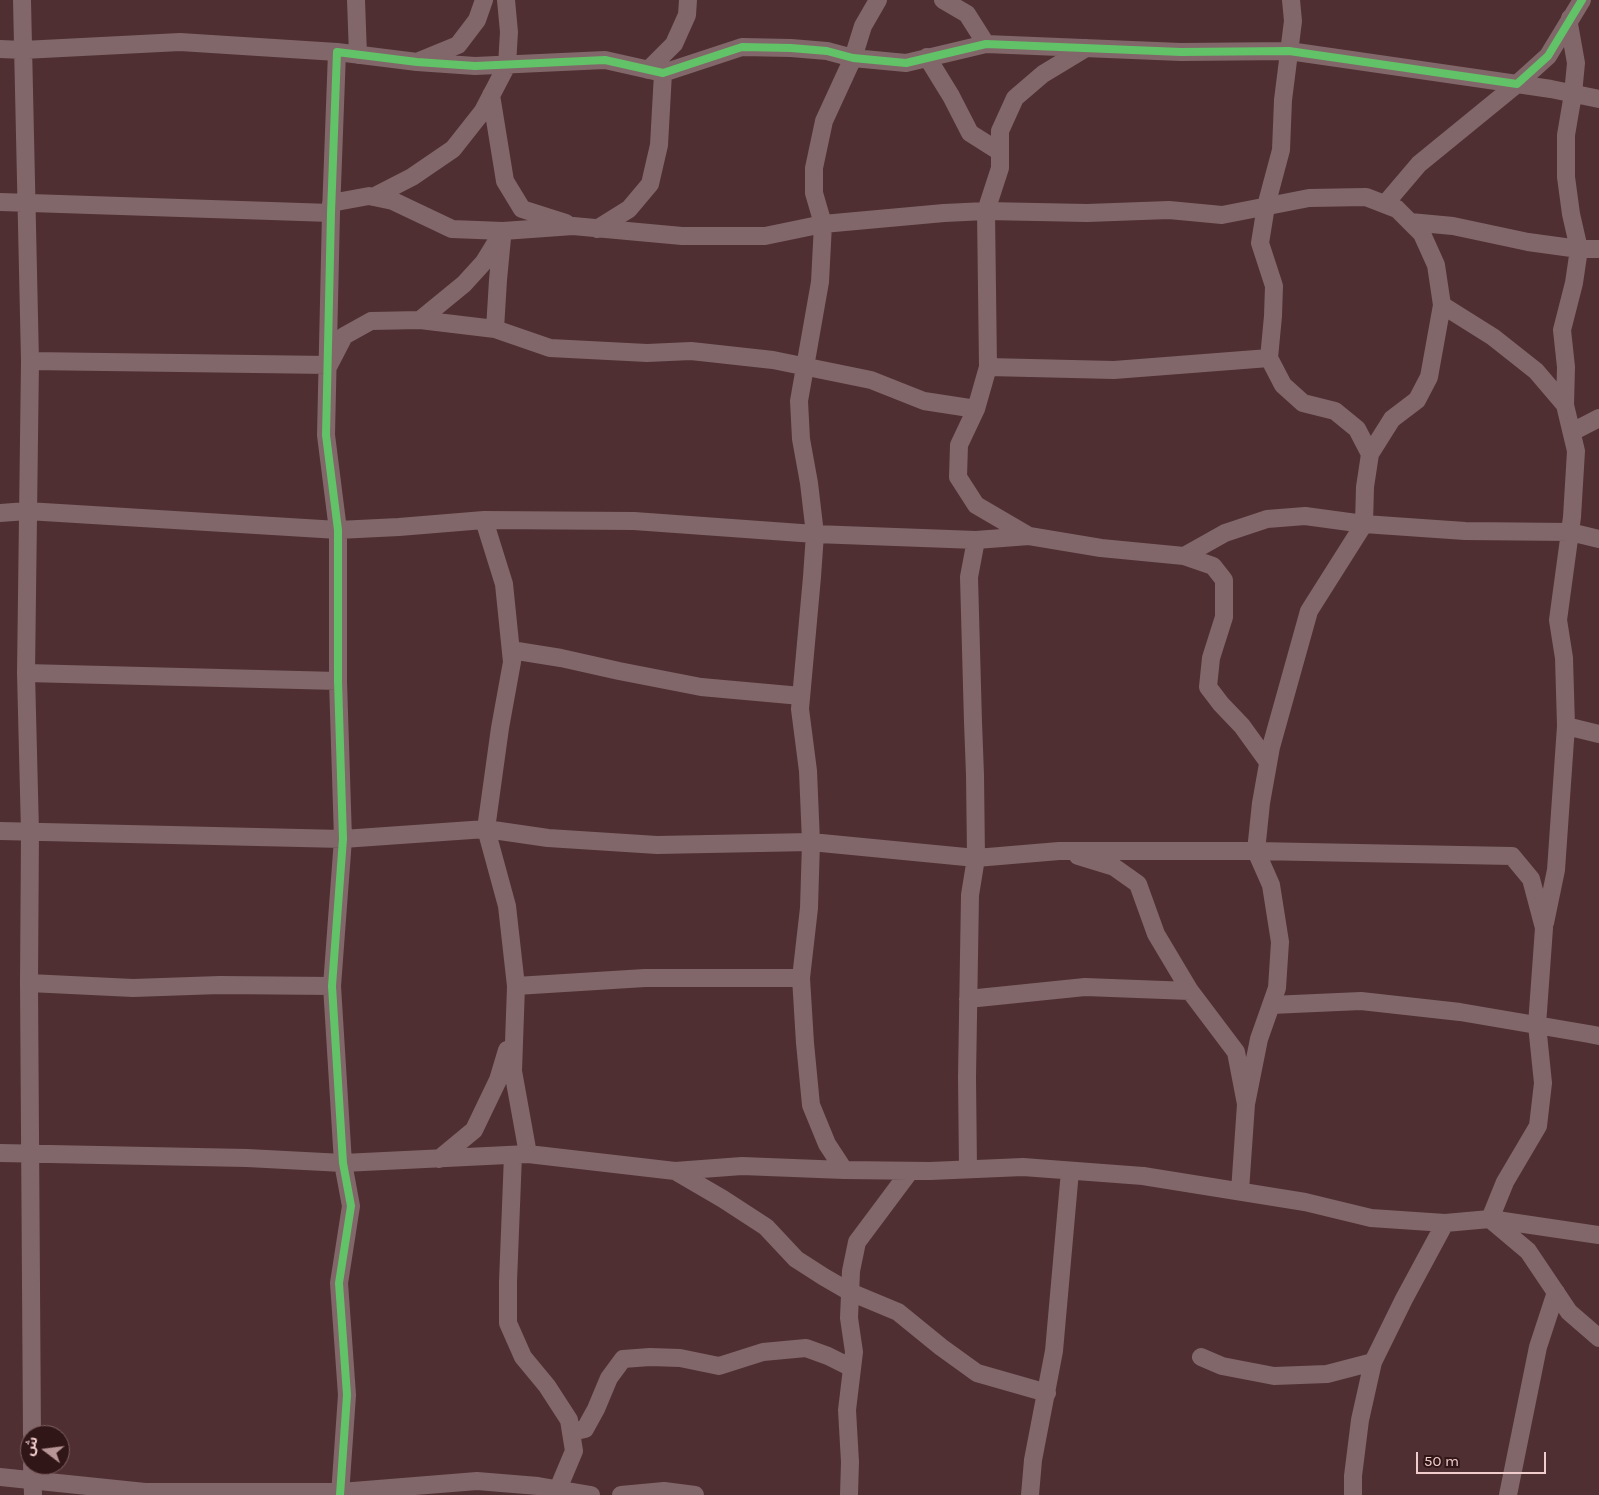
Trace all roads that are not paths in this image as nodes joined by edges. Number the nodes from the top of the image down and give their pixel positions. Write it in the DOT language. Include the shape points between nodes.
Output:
graph roads {
  1 [pos="22,0"];
  2 [pos="356,0"];
  3 [pos="484,0"];
  4 [pos="506,0"];
  5 [pos="688,0"];
  6 [pos="878,0"];
  7 [pos="943,0"];
  8 [pos="1291,0"];
  9 [pos="1574,0"];
  10 [pos="1582,0"];
  11 [pos="971,7"];
  12 [pos="1569,24"];
  13 [pos="986,44"];
  14 [pos="1086,48"];
  15 [pos="0,49"];
  16 [pos="23,50"];
  17 [pos="1289,51"];
  18 [pos="337,52"];
  19 [pos="358,55"];
  20 [pos="927,57"];
  21 [pos="853,58"];
  22 [pos="417,62"];
  23 [pos="506,65"];
  24 [pos="656,72"];
  25 [pos="1517,84"];
  26 [pos="1573,94"];
  27 [pos="491,95"];
  28 [pos="1599,99"];
  29 [pos="1000,152"];
  30 [pos="373,197"];
  31 [pos="0,202"];
  32 [pos="28,203"];
  33 [pos="1385,204"];
  34 [pos="1266,206"];
  35 [pos="331,208"];
  36 [pos="986,211"];
  37 [pos="1410,222"];
  38 [pos="822,224"];
  39 [pos="573,226"];
  40 [pos="597,228"];
  41 [pos="503,231"];
  42 [pos="1579,249"];
  43 [pos="1599,249"];
  44 [pos="1442,305"];
  45 [pos="420,320"];
  46 [pos="495,329"];
  47 [pos="1269,358"];
  48 [pos="30,361"];
  49 [pos="328,365"];
  50 [pos="806,367"];
  51 [pos="988,367"];
  52 [pos="1565,405"];
  53 [pos="976,409"];
  54 [pos="1599,418"];
  55 [pos="1572,432"];
  56 [pos="1370,454"];
  57 [pos="28,511"];
  58 [pos="0,513"];
  59 [pos="484,520"];
  60 [pos="1364,524"];
  61 [pos="338,530"];
  62 [pos="1570,532"];
  63 [pos="814,534"];
  64 [pos="1029,536"];
  65 [pos="1599,539"];
  66 [pos="976,540"];
  67 [pos="1184,556"];
  68 [pos="510,650"];
  69 [pos="26,673"];
  70 [pos="338,681"];
  71 [pos="801,696"];
  72 [pos="1566,726"];
  73 [pos="1599,734"];
  74 [pos="1268,762"];
  75 [pos="486,829"];
  76 [pos="0,831"];
  77 [pos="30,832"];
  78 [pos="343,840"];
  79 [pos="811,842"];
  80 [pos="1058,851"];
  81 [pos="1256,851"];
  82 [pos="976,858"];
  83 [pos="1544,928"];
  84 [pos="801,978"];
  85 [pos="29,983"];
  86 [pos="332,986"];
  87 [pos="516,986"];
  88 [pos="1190,991"];
  89 [pos="968,998"];
  90 [pos="1271,1005"];
  91 [pos="1537,1025"];
  92 [pos="514,1026"];
  93 [pos="1599,1036"];
  94 [pos="1246,1104"];
  95 [pos="0,1153"];
  96 [pos="29,1154"];
  97 [pos="520,1154"];
  98 [pos="439,1159"];
  99 [pos="343,1163"];
  100 [pos="968,1169"];
  101 [pos="844,1170"];
  102 [pos="675,1171"];
  103 [pos="910,1171"];
  104 [pos="1070,1171"];
  105 [pos="1240,1191"];
  106 [pos="1490,1219"];
  107 [pos="1445,1224"];
  108 [pos="1599,1235"];
  109 [pos="850,1292"];
  110 [pos="1556,1292"];
  111 [pos="1599,1338"];
  112 [pos="1200,1357"];
  113 [pos="1373,1362"];
  114 [pos="852,1368"];
  115 [pos="1047,1393"];
  116 [pos="32,1425"];
  117 [pos="571,1432"];
  118 [pos="0,1477"];
  119 [pos="32,1480"];
  120 [pos="556,1492"];
  121 [pos="340,1493"];
  122 [pos="591,1495"];
  123 [pos="621,1495"];
  124 [pos="695,1495"];
  125 [pos="849,1495"];
  126 [pos="1030,1495"];
  127 [pos="1353,1495"];
  128 [pos="1508,1495"];
  1 -- 16 [label="street"];
  2 -- 19 [label="street"];
  3 -- 22 [label="street" via="477,20 458,45"];
  4 -- 23 [label="street" via="510,32"];
  5 -- 24 [label="street" via="687,15"];
  6 -- 21 [label="street" via="863,26"];
  7 -- 11 [label="street"];
  8 -- 17 [label="street" via="1293,21"];
  9 -- 12 [label="street"];
  10 -- 12 [label="street"];
  11 -- 13 [label="street"];
  12 -- 25 [label="street" via="1548,56"];
  12 -- 26 [label="street" via="1576,63"];
  13 -- 14 [label="street"];
  13 -- 20 [label="street"];
  14 -- 17 [label="street" via="1181,52"];
  14 -- 29 [label="street" via="1043,74 1015,98 1000,131"];
  15 -- 16 [label="street"];
  16 -- 18 [label="street" via="180,42"];
  16 -- 32 [label="street"];
  17 -- 25 [label="street"];
  17 -- 34 [label="street" via="1280,150"];
  18 -- 19 [label="street"];
  18 -- 35 [label="street"];
  19 -- 22 [label="street"];
  20 -- 21 [label="street" via="906,63"];
  20 -- 29 [label="street" via="970,133"];
  21 -- 24 [label="street" via="827,51 742,47"];
  21 -- 38 [label="street" via="824,121 814,168 814,193"];
  22 -- 23 [label="street"];
  23 -- 24 [label="street" via="605,60"];
  23 -- 27 [label="street"];
  24 -- 40 [label="street" via="659,145 650,184 629,208"];
  25 -- 26 [label="street"];
  25 -- 33 [label="street" via="1419,164"];
  26 -- 28 [label="street"];
  26 -- 42 [label="street" via="1566,135 1566,177"];
  27 -- 30 [label="street" via="453,149 412,177"];
  27 -- 39 [label="street" via="504,181 522,209"];
  29 -- 36 [label="street" via="1000,168"];
  30 -- 35 [label="street"];
  30 -- 41 [label="street" via="394,201 452,229"];
  31 -- 32 [label="street"];
  32 -- 35 [label="street"];
  32 -- 48 [label="street"];
  33 -- 34 [label="street" via="1366,197 1309,198"];
  33 -- 37 [label="street" via="1397,209"];
  34 -- 36 [label="street" via="1222,215 1169,210 1087,213"];
  34 -- 47 [label="street" via="1260,243 1274,286"];
  35 -- 49 [label="street"];
  36 -- 38 [label="street"];
  36 -- 51 [label="street"];
  37 -- 42 [label="street" via="1453,226"];
  37 -- 44 [label="street" via="1422,234 1436,265"];
  38 -- 40 [label="street" via="765,236 682,236"];
  38 -- 50 [label="street" via="820,282"];
  39 -- 40 [label="street"];
  39 -- 41 [label="street"];
  41 -- 45 [label="street" via="484,262 464,284"];
  41 -- 46 [label="street"];
  42 -- 43 [label="street"];
  42 -- 52 [label="street" via="1562,330 1566,367"];
  44 -- 52 [label="street" via="1493,337 1536,371"];
  44 -- 56 [label="street" via="1429,377 1417,400 1392,419"];
  45 -- 46 [label="street"];
  45 -- 49 [label="street" via="371,322 344,336"];
  46 -- 50 [label="street" via="550,348 647,353 691,351"];
  47 -- 51 [label="street" via="1114,370"];
  47 -- 56 [label="street" via="1283,385 1303,402 1335,411 1357,429"];
  48 -- 49 [label="street"];
  48 -- 57 [label="street"];
  49 -- 61 [label="street" via="326,435"];
  50 -- 53 [label="street" via="870,380 924,401"];
  50 -- 63 [label="street" via="799,401"];
  51 -- 53 [label="street"];
  52 -- 55 [label="street"];
  53 -- 64 [label="street" via="959,445 958,477 976,505"];
  54 -- 55 [label="street"];
  55 -- 62 [label="street" via="1576,451"];
  56 -- 60 [label="street"];
  57 -- 58 [label="street"];
  57 -- 61 [label="street"];
  57 -- 69 [label="street"];
  59 -- 61 [label="street"];
  59 -- 63 [label="street" via="634,521"];
  59 -- 68 [label="street" via="504,584"];
  60 -- 62 [label="street" via="1465,531"];
  60 -- 67 [label="street" via="1305,516 1267,519 1225,533"];
  60 -- 74 [label="street" via="1309,611"];
  61 -- 70 [label="street"];
  62 -- 65 [label="street"];
  62 -- 72 [label="street" via="1558,620 1564,658"];
  63 -- 66 [label="street"];
  63 -- 71 [label="street"];
  64 -- 66 [label="street"];
  64 -- 67 [label="street" via="1101,548"];
  66 -- 82 [label="street" via="969,577"];
  67 -- 74 [label="street" via="1213,566 1224,580 1224,617 1211,658 1208,686"];
  68 -- 71 [label="street" via="702,687"];
  68 -- 75 [label="street" via="512,662"];
  69 -- 70 [label="street"];
  69 -- 77 [label="street"];
  70 -- 78 [label="street"];
  71 -- 79 [label="street"];
  72 -- 73 [label="street"];
  72 -- 83 [label="street" via="1556,870"];
  74 -- 81 [label="street"];
  75 -- 78 [label="street"];
  75 -- 79 [label="street" via="548,838 657,845"];
  75 -- 87 [label="street" via="507,906"];
  76 -- 77 [label="street"];
  77 -- 78 [label="street"];
  77 -- 85 [label="street"];
  78 -- 86 [label="street"];
  79 -- 82 [label="street"];
  79 -- 84 [label="street" via="809,908"];
  80 -- 81 [label="street"];
  80 -- 82 [label="street"];
  80 -- 88 [label="street" via="1114,867 1138,884 1156,934"];
  81 -- 83 [label="street" via="1512,856 1531,879"];
  81 -- 90 [label="street" via="1271,885 1280,942 1277,988"];
  82 -- 89 [label="street" via="970,895"];
  83 -- 91 [label="street"];
  84 -- 87 [label="street" via="645,978"];
  84 -- 101 [label="street" via="811,1106 827,1144"];
  85 -- 86 [label="street" via="133,988"];
  85 -- 96 [label="street"];
  86 -- 99 [label="street"];
  87 -- 92 [label="street"];
  88 -- 89 [label="street" via="1085,987"];
  88 -- 94 [label="street" via="1236,1052"];
  89 -- 100 [label="street"];
  90 -- 91 [label="street" via="1361,1002 1460,1012"];
  90 -- 94 [label="street" via="1259,1039"];
  91 -- 93 [label="street"];
  91 -- 106 [label="street" via="1543,1083 1538,1126 1506,1182"];
  92 -- 97 [label="street" via="512,1071"];
  92 -- 98 [label="street" via="498,1080 474,1130"];
  94 -- 105 [label="street"];
  95 -- 96 [label="street"];
  96 -- 99 [label="street"];
  96 -- 116 [label="street"];
  97 -- 98 [label="street"];
  97 -- 102 [label="street"];
  97 -- 117 [label="street" via="508,1282 508,1323 523,1357 570,1420"];
  98 -- 99 [label="street"];
  99 -- 121 [label="street" via="351,1206 338,1283 347,1395"];
  100 -- 103 [label="street"];
  100 -- 104 [label="street" via="1023,1167"];
  101 -- 102 [label="street" via="742,1166"];
  101 -- 103 [label="street"];
  102 -- 109 [label="street" via="766,1228 796,1259"];
  103 -- 109 [label="street" via="857,1242"];
  104 -- 105 [label="street" via="1143,1176"];
  104 -- 115 [label="street" via="1059,1305"];
  105 -- 107 [label="street" via="1371,1218"];
  106 -- 107 [label="street"];
  106 -- 108 [label="street"];
  106 -- 110 [label="street" via="1528,1251"];
  107 -- 113 [label="street"];
  109 -- 114 [label="street"];
  109 -- 115 [label="street" via="898,1312 977,1373"];
  110 -- 111 [label="street" via="1569,1312"];
  110 -- 128 [label="street" via="1538,1347"];
  112 -- 113 [label="street" via="1222,1366 1274,1376 1327,1374"];
  113 -- 127 [label="street" via="1360,1420"];
  114 -- 117 [label="street" via="806,1348 763,1352 719,1366 680,1358 623,1359 609,1378 585,1428"];
  114 -- 125 [label="street" via="847,1410"];
  115 -- 126 [label="street" via="1033,1460"];
  117 -- 120 [label="street" via="574,1451"];
  118 -- 119 [label="street"];
  119 -- 121 [label="street" via="144,1492"];
  120 -- 121 [label="street" via="538,1486 477,1482"];
  120 -- 122 [label="street"];
  123 -- 124 [label="street" via="664,1491"];
}
